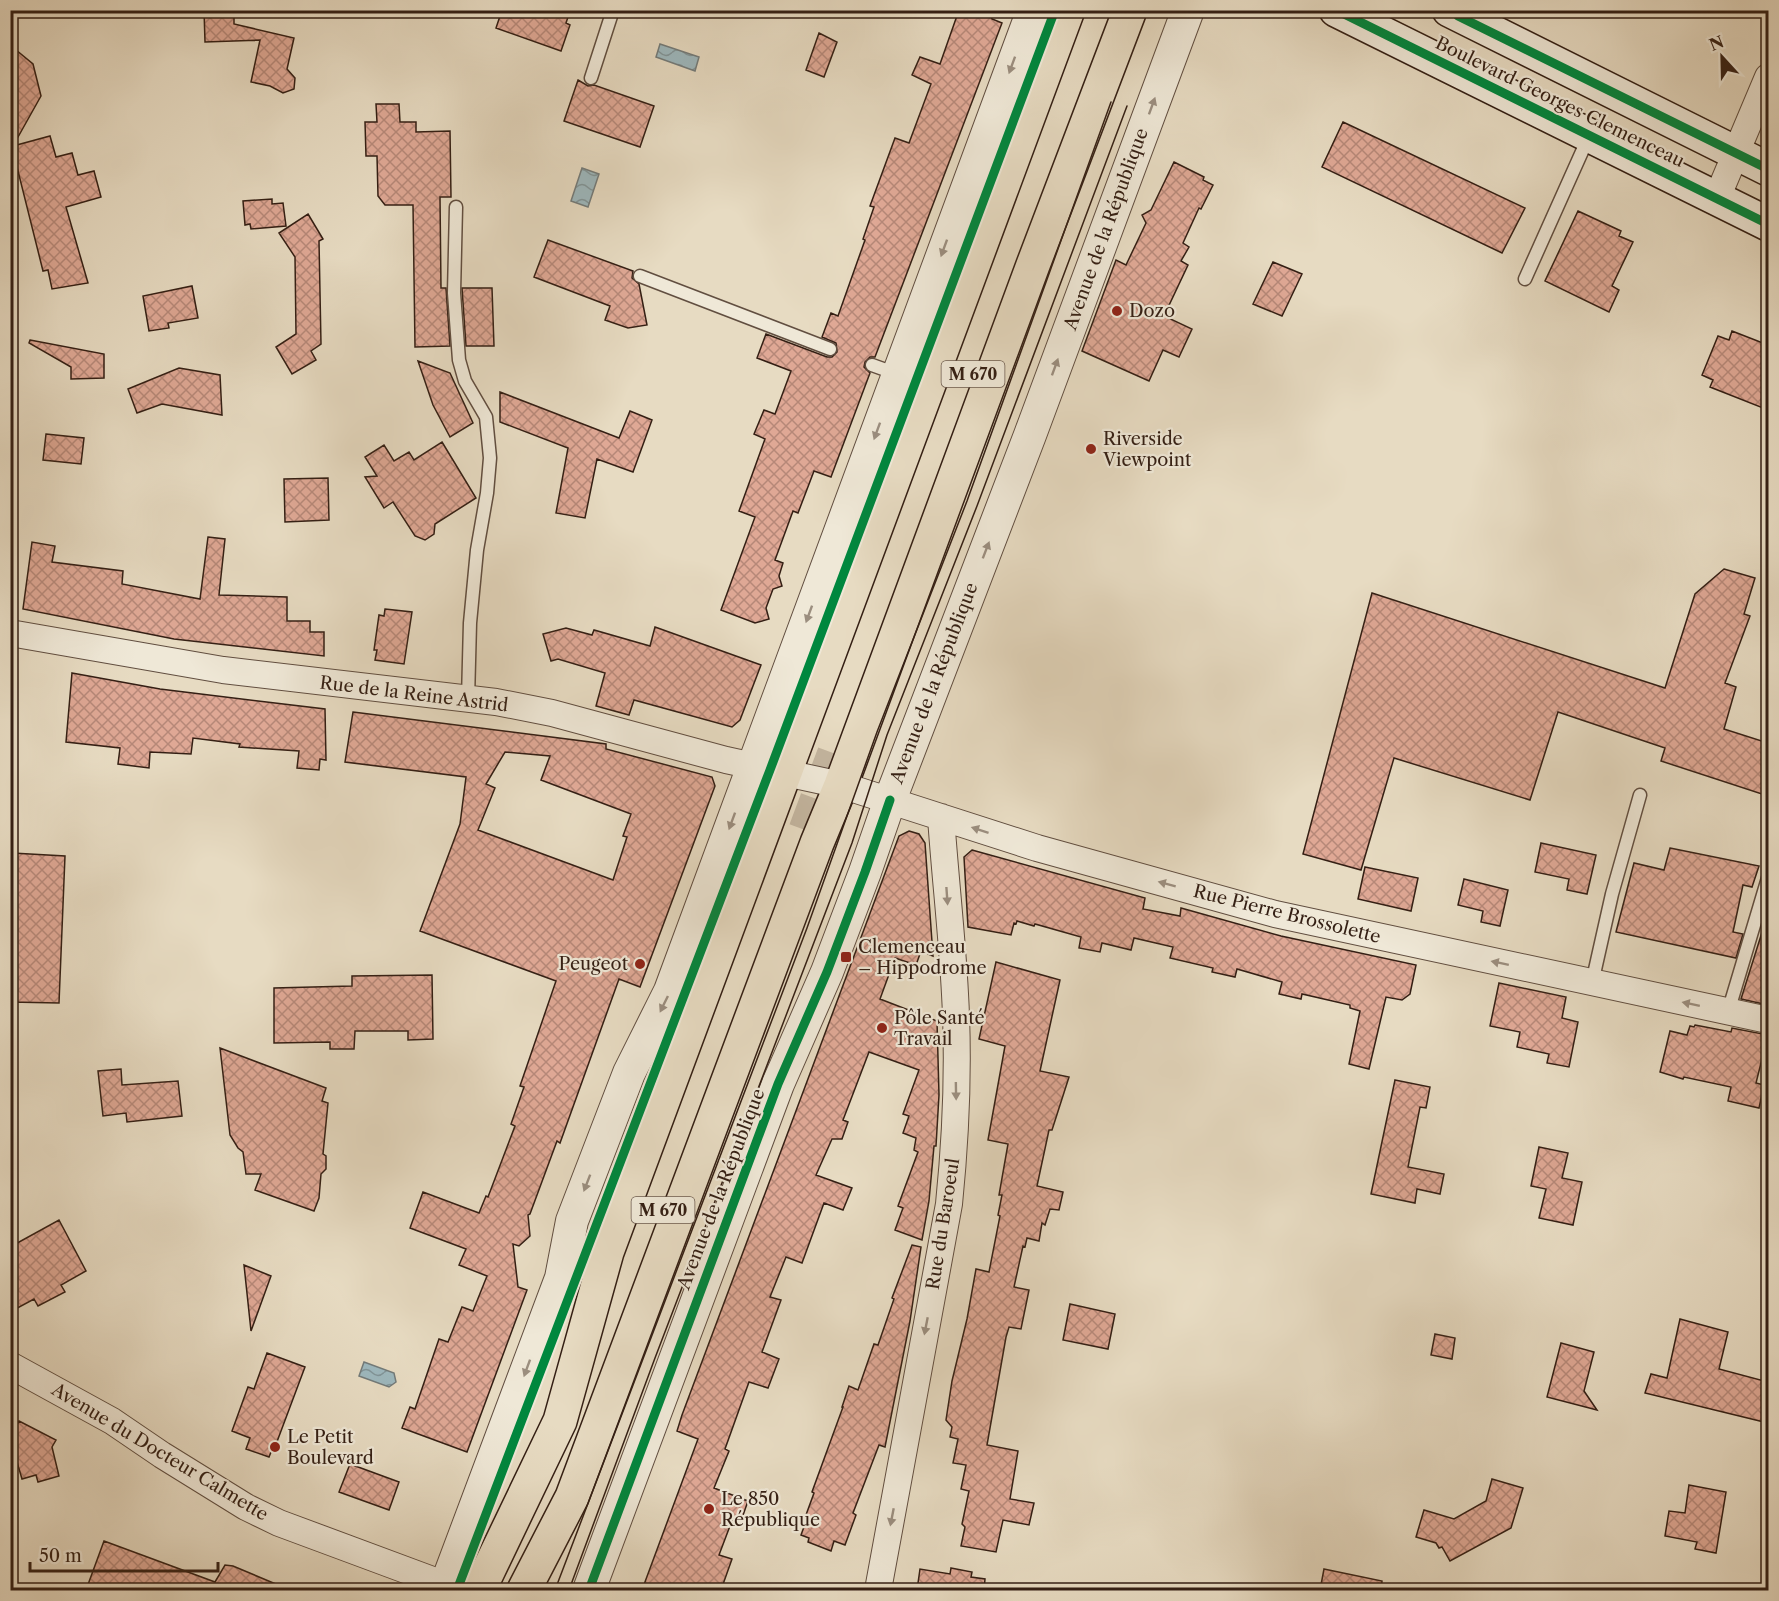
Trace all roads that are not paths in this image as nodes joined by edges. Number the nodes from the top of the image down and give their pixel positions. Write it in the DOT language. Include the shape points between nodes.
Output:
graph roads {
  1 [pos="613,10"];
  2 [pos="1033,10"];
  3 [pos="1068,10"];
  4 [pos="1086,10"];
  5 [pos="1109,10"];
  6 [pos="1130,10"];
  7 [pos="1188,10"];
  8 [pos="1336,10"];
  9 [pos="1449,10"];
  10 [pos="1768,77"];
  11 [pos="591,78"];
  12 [pos="1589,135"];
  13 [pos="1736,152"];
  14 [pos="1768,169"];
  15 [pos="1717,198"];
  16 [pos="456,207"];
  17 [pos="1768,224"];
  18 [pos="640,276"];
  19 [pos="1525,279"];
  20 [pos="830,349"];
  21 [pos="10,633"];
  22 [pos="468,699"];
  23 [pos="752,766"];
  24 [pos="813,779"];
  25 [pos="1640,795"];
  26 [pos="890,801"];
  27 [pos="941,817"];
  28 [pos="1768,878"];
  29 [pos="1592,982"];
  30 [pos="1728,1012"];
  31 [pos="1768,1020"];
  32 [pos="10,1365"];
  33 [pos="560,1421"];
  34 [pos="445,1588"];
  35 [pos="479,1590"];
  36 [pos="497,1590"];
  37 [pos="522,1590"];
  38 [pos="589,1590"];
  39 [pos="878,1590"];
  1 -- 11 [label="lane"];
  2 -- 23 [label="street, one-way" via="885,370"];
  3 -- 24 [label="main road"];
  4 -- 5 [label="main road, M 670" via="827,740"];
  6 -- 24 [label="main road" via="1033,265"];
  26 -- 7 [label="street, Avenue de la République, one-way"];
  8 -- 12 [label="main road, Boulevard Georges Clemenceau"];
  9 -- 13 [label="main road, Boulevard Georges Clemenceau"];
  10 -- 13 [label="street"];
  12 -- 15 [label="main road, Boulevard Georges Clemenceau"];
  12 -- 19 [label="lane"];
  13 -- 14 [label="main road, Boulevard Georges Clemenceau"];
  13 -- 15 [label="street"];
  15 -- 17 [label="main road, Boulevard Georges Clemenceau"];
  16 -- 22 [label="lane" via="454,293 459,360 465,381 486,417 490,458 470,623"];
  18 -- 20 [label="lane"];
  21 -- 22 [label="street, Rue de la Reine Astrid" via="223,670"];
  22 -- 23 [label="street, Rue de la Reine Astrid" via="552,713"];
  23 -- 24 [label="street, Rue de la Reine Astrid"];
  23 -- 34 [label="street, one-way" via="670,991 628,1073 572,1221 561,1278"];
  24 -- 26 [label="street, Rue Pierre Brossolette"];
  24 -- 33 [label="main road" via="607,1252"];
  24 -- 37 [label="main road" via="817,843 572,1497"];
  25 -- 29 [label="lane"];
  26 -- 27 [label="street, Rue Pierre Brossolette"];
  26 -- 38 [label="street, Avenue de la République" via="830,964 778,1084"];
  29 -- 27 [label="street, Rue Pierre Brossolette, one-way" via="1275,914"];
  27 -- 39 [label="street, Rue du Baroeul, one-way" via="955,996 954,1160"];
  28 -- 30 [label="lane"];
  30 -- 29 [label="street, Rue Pierre Brossolette, one-way"];
  30 -- 31 [label="street, Rue Pierre Brossolette"];
  32 -- 34 [label="street, Avenue du Docteur Calmette" via="112,1421 246,1507"];
  33 -- 35 [label="main road"];
  33 -- 36 [label="main road, M 670"];
  33 -- 37 [label="main road, M 670" via="795,829"];
}
